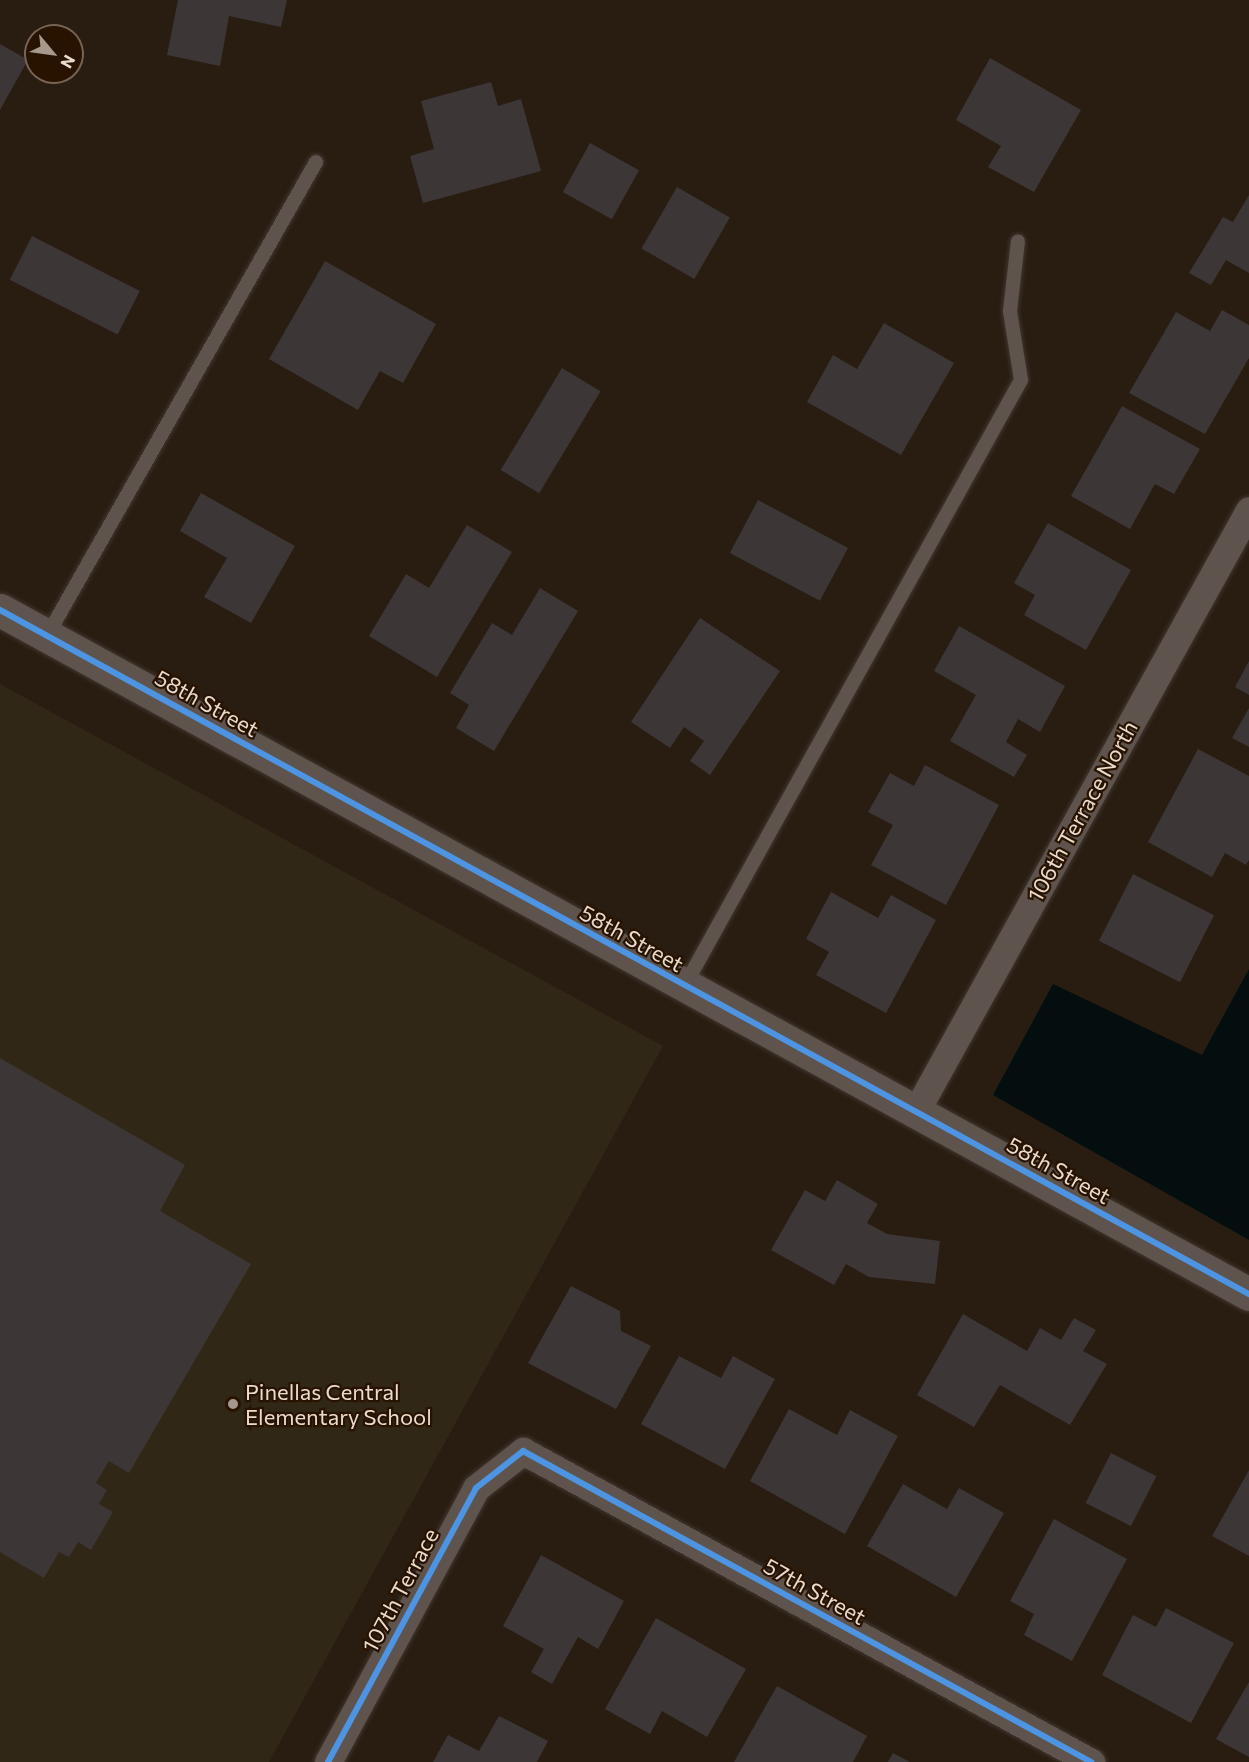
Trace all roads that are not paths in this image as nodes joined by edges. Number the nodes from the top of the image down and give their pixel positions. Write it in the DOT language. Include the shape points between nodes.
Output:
graph roads {
  1 [pos="316,162"];
  2 [pos="1018,242"];
  3 [pos="1249,510"];
  4 [pos="0,610"];
  5 [pos="47,636"];
  6 [pos="684,986"];
  7 [pos="915,1113"];
  8 [pos="1249,1294"];
  9 [pos="522,1451"];
  10 [pos="328,1762"];
  11 [pos="1091,1762"];
  1 -- 5 [label="lane"];
  2 -- 6 [label="lane" via="1010,311 1022,380"];
  3 -- 7 [label="street, 106th Terrace North"];
  4 -- 5 [label="street, 58th Street"];
  5 -- 6 [label="street, 58th Street"];
  6 -- 7 [label="street, 58th Street"];
  7 -- 8 [label="street, 58th Street"];
  9 -- 10 [label="street, 107th Terrace" via="476,1488"];
  9 -- 11 [label="street, 57th Street"];
}
